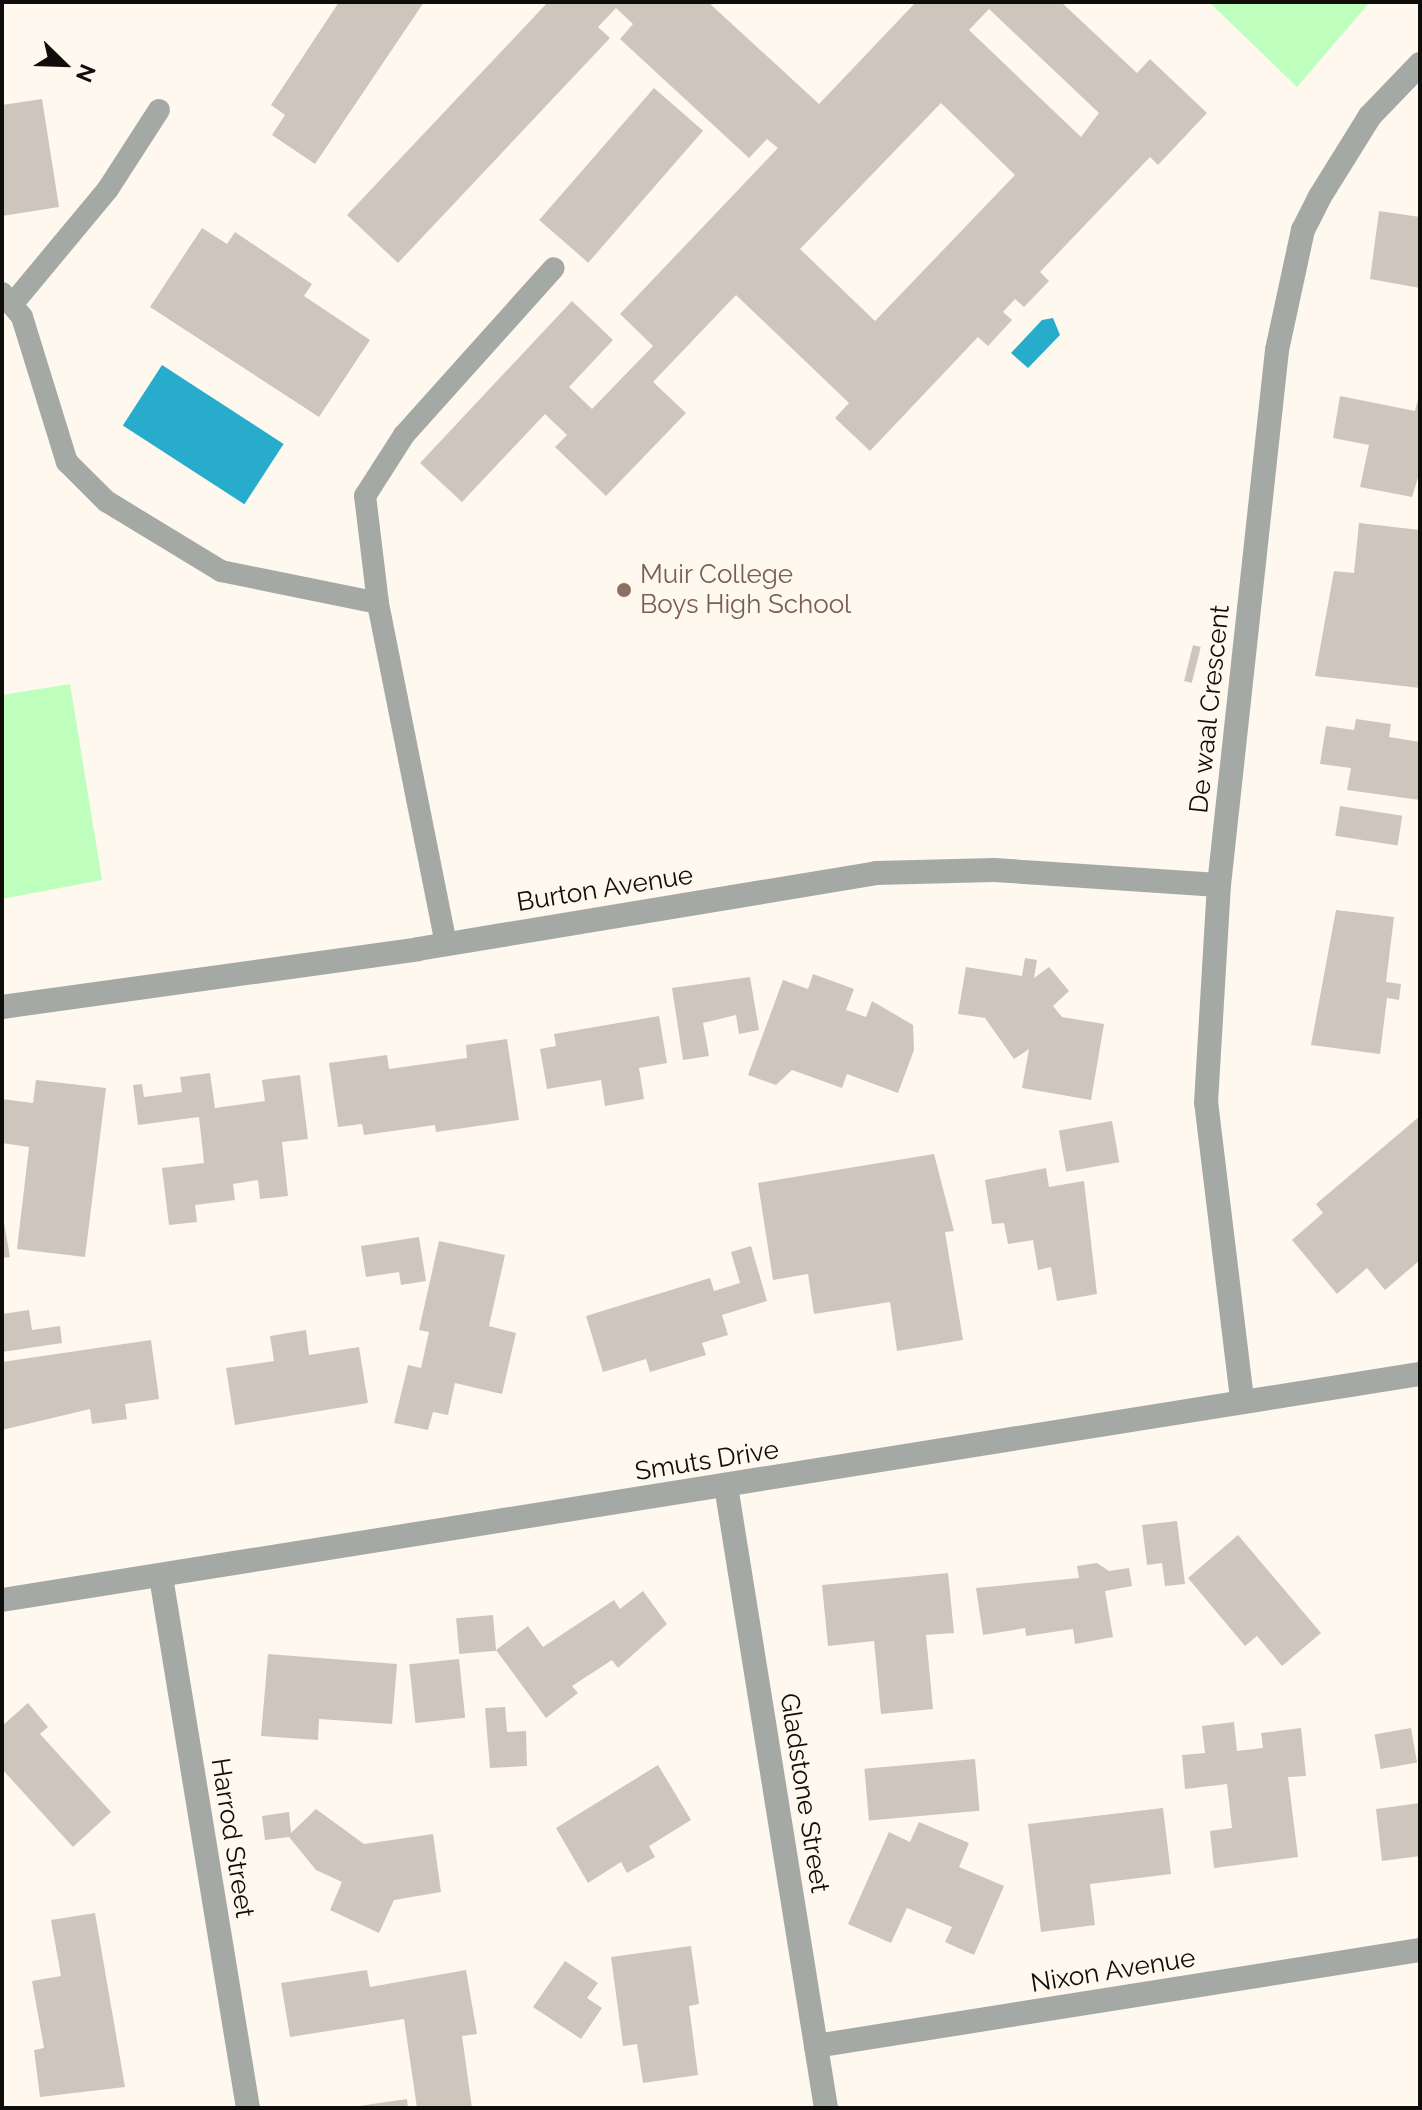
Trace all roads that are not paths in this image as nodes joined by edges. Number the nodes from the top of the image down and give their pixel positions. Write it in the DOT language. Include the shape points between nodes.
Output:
graph roads {
  1 [pos="1420,64"];
  2 [pos="159,110"];
  3 [pos="554,268"];
  4 [pos="8,297"];
  5 [pos="378,603"];
  6 [pos="1219,885"];
  7 [pos="446,944"];
  8 [pos="2,1007"];
  9 [pos="1420,1374"];
  10 [pos="1242,1399"];
  11 [pos="726,1486"];
  12 [pos="161,1577"];
  13 [pos="2,1600"];
  14 [pos="1420,1950"];
  15 [pos="816,2046"];
  16 [pos="248,2108"];
  17 [pos="826,2108"];
  1 -- 6 [label="street, De waal Crescent" via="1346,149 1300,244 1277,350"];
  2 -- 4 [label="lane" via="108,189"];
  3 -- 5 [label="lane" via="377,472 365,496"];
  4 -- 5 [label="lane" via="60,447 106,501 221,571"];
  5 -- 7 [label="lane"];
  6 -- 7 [label="street, Burton Avenue" via="994,870 876,873"];
  6 -- 10 [label="street, De waal Crescent" via="1206,1103"];
  7 -- 8 [label="street, Burton Avenue"];
  9 -- 10 [label="street, Smuts Drive"];
  10 -- 11 [label="street, Smuts Drive"];
  11 -- 12 [label="street, Smuts Drive"];
  11 -- 15 [label="street, Gladstone Street"];
  12 -- 13 [label="street, Smuts Drive"];
  12 -- 16 [label="street, Harrod Street"];
  14 -- 15 [label="street, Nixon Avenue"];
  15 -- 17 [label="street, Gladstone Street"];
}
